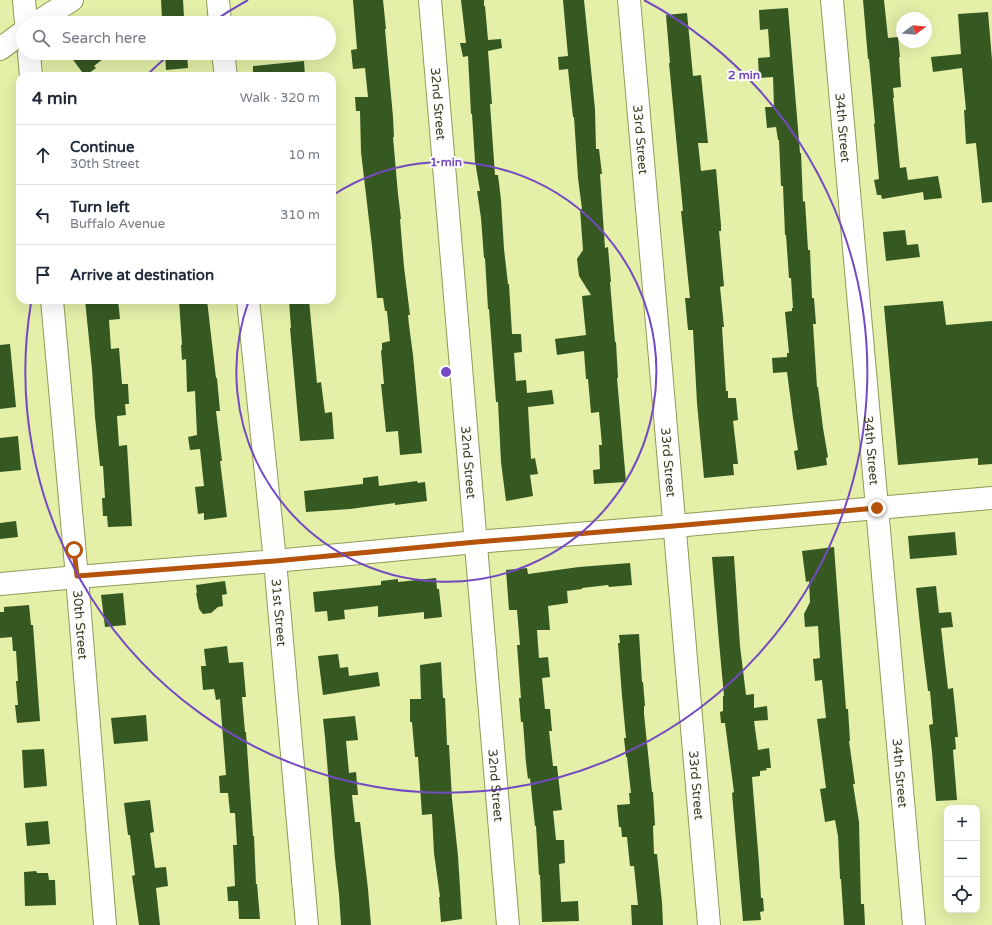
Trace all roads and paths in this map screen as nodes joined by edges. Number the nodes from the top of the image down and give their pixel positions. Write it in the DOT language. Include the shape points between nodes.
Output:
graph roads {
  1 [pos="24,0"];
  2 [pos="72,0"];
  3 [pos="218,0"];
  4 [pos="430,0"];
  5 [pos="629,0"];
  6 [pos="832,0"];
  7 [pos="25,16"];
  8 [pos="47,16"];
  9 [pos="219,16"];
  10 [pos="16,37"];
  11 [pos="0,49"];
  12 [pos="30,60"];
  13 [pos="225,60"];
  14 [pos="31,72"];
  15 [pos="226,72"];
  16 [pos="52,304"];
  17 [pos="248,304"];
  18 [pos="992,498"];
  19 [pos="877,508"];
  20 [pos="674,526"];
  21 [pos="476,542"];
  22 [pos="275,561"];
  23 [pos="77,576"];
  24 [pos="0,584"];
  25 [pos="105,925"];
  26 [pos="307,925"];
  27 [pos="508,925"];
  28 [pos="709,925"];
  29 [pos="914,925"];
  1 -- 7 [label="street"];
  2 -- 8 [label="street"];
  3 -- 9 [label="street"];
  4 -- 21 [label="street, 32nd Street"];
  5 -- 20 [label="street, 33rd Street"];
  6 -- 19 [label="street, 34th Street"];
  10 -- 11 [label="street"];
  12 -- 14 [label="street"];
  13 -- 15 [label="street"];
  16 -- 23 [label="street, 30th Street"];
  17 -- 22 [label="street, 31st Street"];
  18 -- 19 [label="street"];
  19 -- 20 [label="street"];
  19 -- 29 [label="street, 34th Street"];
  20 -- 21 [label="street"];
  20 -- 28 [label="street, 33rd Street"];
  21 -- 22 [label="street"];
  21 -- 27 [label="street, 32nd Street"];
  22 -- 23 [label="street"];
  22 -- 26 [label="street, 31st Street"];
  23 -- 24 [label="street"];
  23 -- 25 [label="street, 30th Street"];
}
